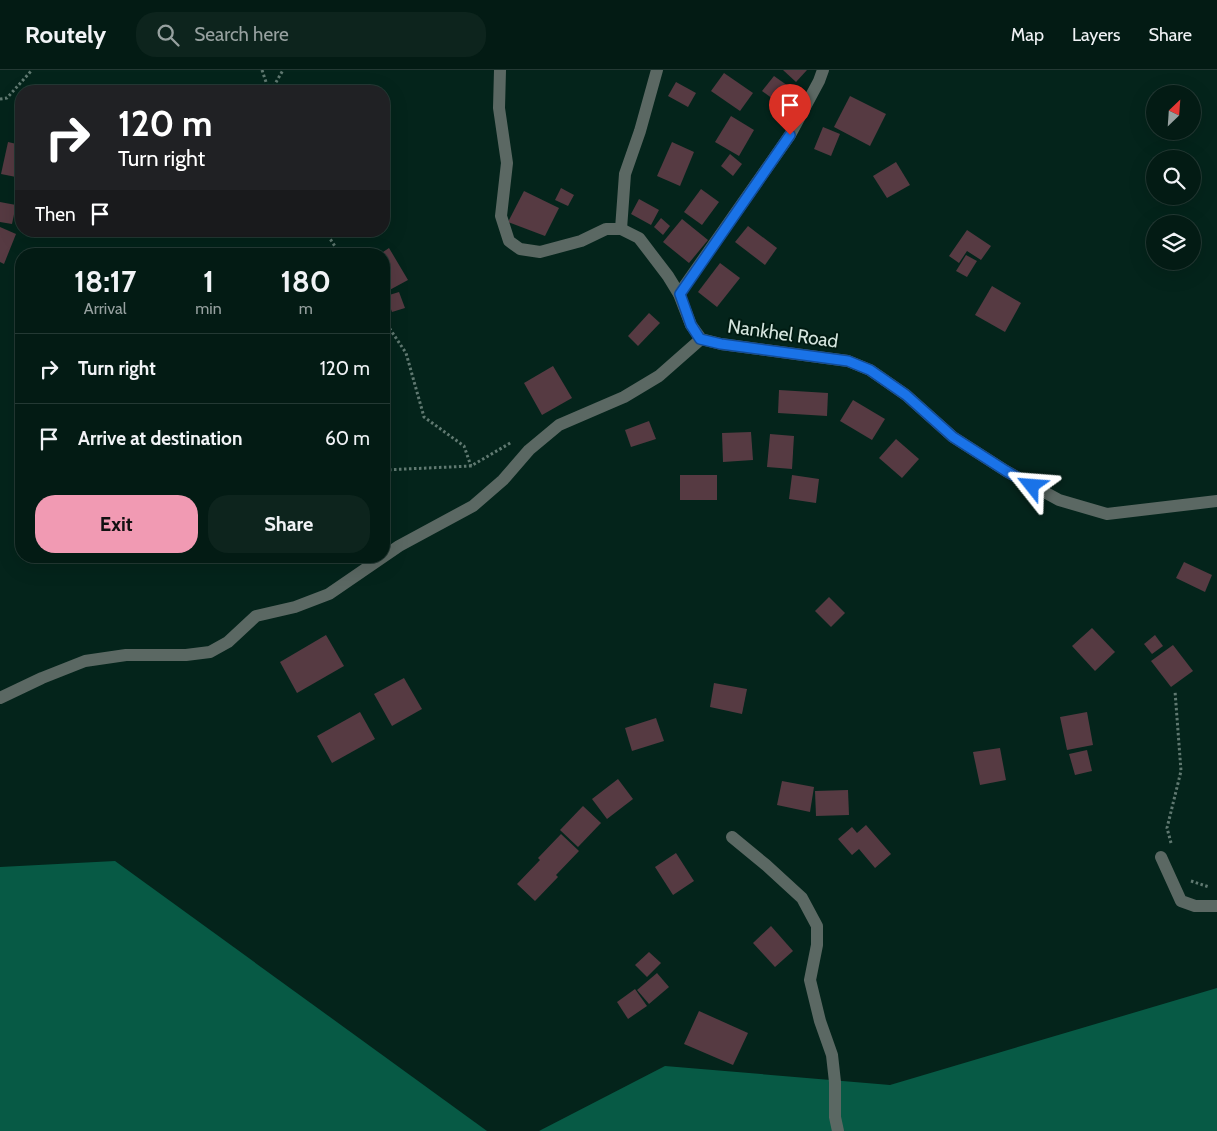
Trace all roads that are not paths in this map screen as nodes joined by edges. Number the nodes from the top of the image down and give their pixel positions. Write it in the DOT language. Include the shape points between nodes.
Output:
graph roads {
  1 [pos="500,70"];
  2 [pos="657,70"];
  3 [pos="823,70"];
  4 [pos="621,229"];
  5 [pos="680,294"];
  6 [pos="700,339"];
  7 [pos="1217,501"];
  8 [pos="390,552"];
  9 [pos="374,563"];
  10 [pos="0,698"];
  11 [pos="732,837"];
  12 [pos="1161,857"];
  13 [pos="1217,906"];
  14 [pos="838,1131"];
  1 -- 4 [label="street" via="499,108 508,163 502,216 509,241 520,249 540,252 606,229"];
  2 -- 4 [label="street" via="624,174"];
  3 -- 5 [label="street" via="790,135"];
  4 -- 5 [label="street, Nankhel Road" via="639,238"];
  5 -- 6 [label="street, Nankhel Road" via="691,325"];
  6 -- 7 [label="street, Nankhel Road" via="848,361 870,370 906,395 953,437 1059,500 1107,514"];
  6 -- 8 [label="street" via="659,376 624,397 558,425 529,450 504,480 473,506"];
  9 -- 10 [label="street" via="329,594 295,607 256,616 228,642 210,652 126,655 85,661"];
  11 -- 14 [label="street" via="802,898 817,926 818,945 810,980 832,1055"];
  12 -- 13 [label="street" via="1181,901 1195,906"];
}
